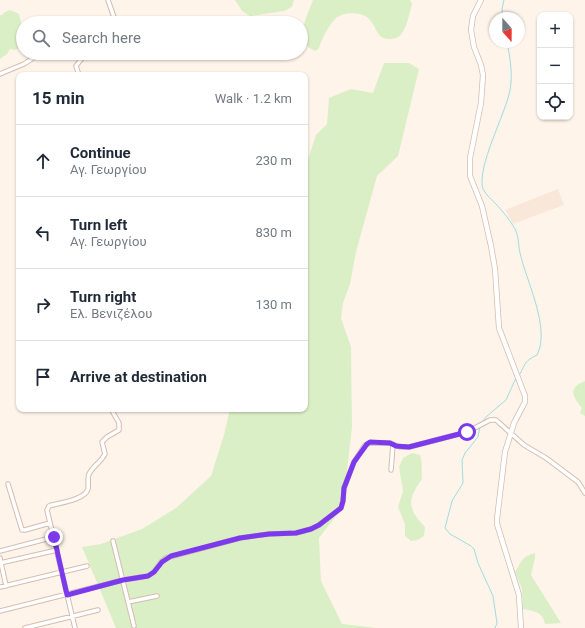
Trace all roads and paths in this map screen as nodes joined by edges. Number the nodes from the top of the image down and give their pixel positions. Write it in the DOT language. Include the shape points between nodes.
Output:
graph roads {
  1 [pos="108,0"];
  2 [pos="481,0"];
  3 [pos="114,16"];
  4 [pos="30,60"];
  5 [pos="81,60"];
  6 [pos="78,72"];
  7 [pos="0,74"];
  8 [pos="113,412"];
  9 [pos="510,432"];
  10 [pos="393,445"];
  11 [pos="391,470"];
  12 [pos="8,484"];
  13 [pos="585,493"];
  14 [pos="50,523"];
  15 [pos="54,537"];
  16 [pos="113,541"];
  17 [pos="57,550"];
  18 [pos="0,551"];
  19 [pos="0,558"];
  20 [pos="1,563"];
  21 [pos="86,566"];
  22 [pos="62,572"];
  23 [pos="123,580"];
  24 [pos="6,586"];
  25 [pos="0,587"];
  26 [pos="67,595"];
  27 [pos="157,596"];
  28 [pos="128,602"];
  29 [pos="98,610"];
  30 [pos="0,611"];
  31 [pos="72,617"];
  32 [pos="134,626"];
  33 [pos="25,628"];
  34 [pos="75,628"];
  35 [pos="521,628"];
  1 -- 3 [label="street"];
  2 -- 9 [label="street" via="472,23 472,39 483,75 481,103 470,158 470,176 482,206 491,246 499,328 526,399"];
  4 -- 7 [label="street"];
  5 -- 6 [label="street" via="76,66"];
  8 -- 14 [label="street" via="119,424 119,430 104,439 102,444 105,451 89,474 88,489 81,497 47,508"];
  9 -- 10 [label="street" via="493,420 467,432 438,440 409,447"];
  9 -- 13 [label="street" via="524,445 578,482"];
  9 -- 35 [label="street" via="503,461 497,524 519,595"];
  10 -- 11 [label="street"];
  10 -- 23 [label="street" via="370,442 365,445 354,462 344,488 341,508 319,525 296,533 240,538 166,558 150,575"];
  12 -- 14 [label="street" via="23,530"];
  14 -- 15 [label="street"];
  15 -- 17 [label="street"];
  15 -- 18 [label="street"];
  16 -- 23 [label="street"];
  17 -- 20 [label="street"];
  17 -- 22 [label="street"];
  19 -- 20 [label="street"];
  20 -- 24 [label="street"];
  21 -- 22 [label="street"];
  22 -- 24 [label="street"];
  22 -- 26 [label="street"];
  23 -- 26 [label="street"];
  23 -- 28 [label="street"];
  24 -- 25 [label="street"];
  26 -- 30 [label="street"];
  26 -- 31 [label="street"];
  27 -- 28 [label="street"];
  28 -- 32 [label="street"];
  29 -- 31 [label="street"];
  31 -- 33 [label="street"];
  31 -- 34 [label="street"];
}
